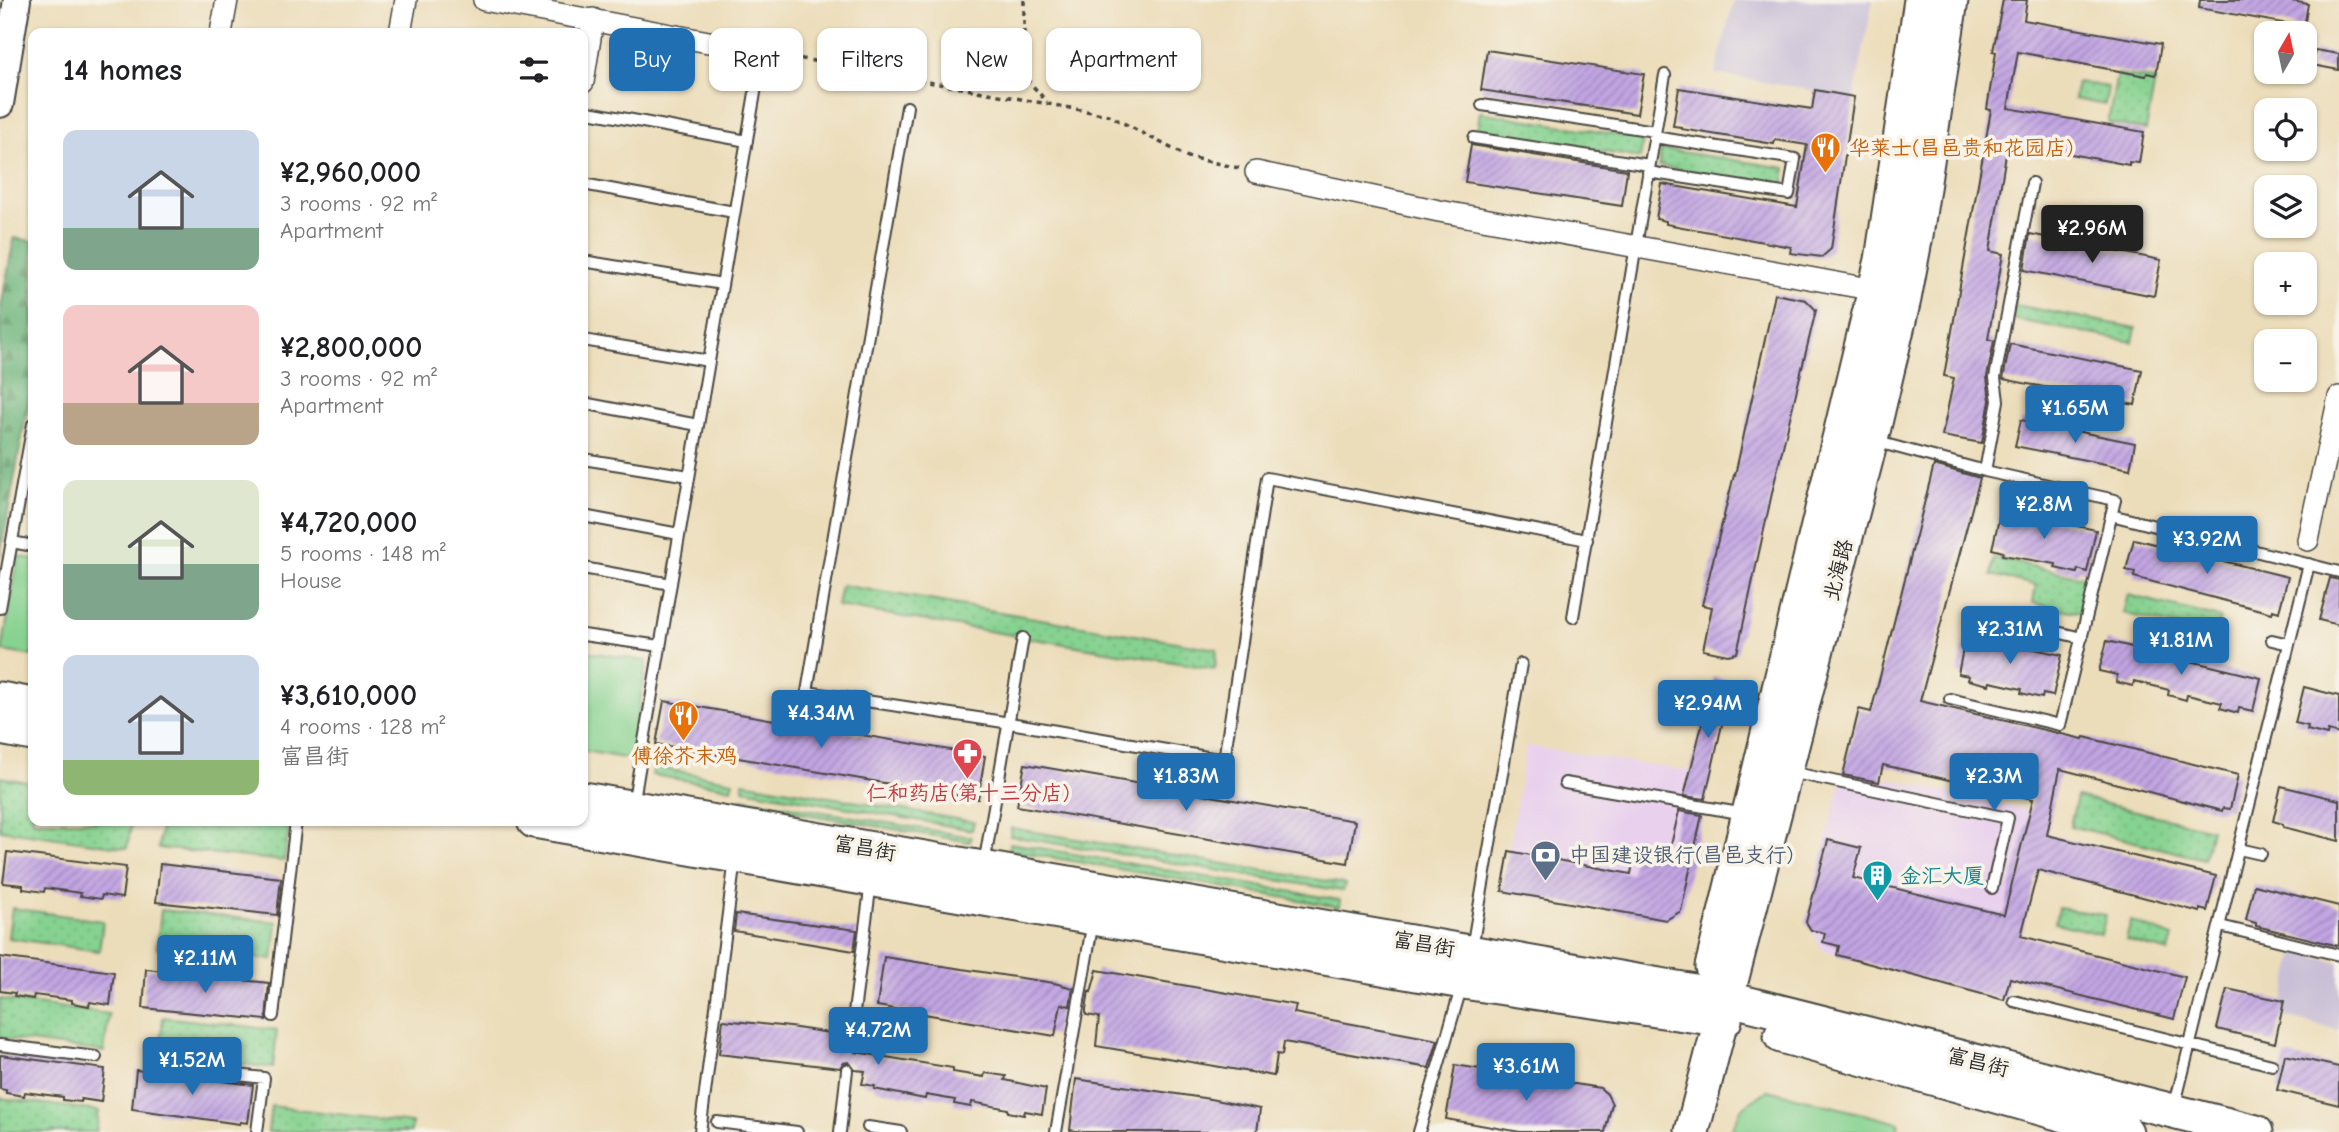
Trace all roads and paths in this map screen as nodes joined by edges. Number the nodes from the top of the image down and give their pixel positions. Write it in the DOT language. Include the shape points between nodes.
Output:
graph roads {
  1 [pos="17,0"];
  2 [pos="227,0"];
  3 [pos="406,0"];
  4 [pos="484,0"];
  5 [pos="1024,0"];
  6 [pos="1921,0"];
  7 [pos="1951,0"];
  8 [pos="593,19"];
  9 [pos="222,28"];
  10 [pos="401,28"];
  11 [pos="709,42"];
  12 [pos="588,50"];
  13 [pos="803,59"];
  14 [pos="1665,75"];
  15 [pos="755,91"];
  16 [pos="0,104"];
  17 [pos="1048,104"];
  18 [pos="1482,105"];
  19 [pos="907,107"];
  20 [pos="588,112"];
  21 [pos="1655,134"];
  22 [pos="1474,138"];
  23 [pos="747,141"];
  24 [pos="1649,169"];
  25 [pos="1256,172"];
  26 [pos="2032,183"];
  27 [pos="588,185"];
  28 [pos="734,212"];
  29 [pos="1636,248"];
  30 [pos="588,262"];
  31 [pos="722,284"];
  32 [pos="1875,290"];
  33 [pos="588,341"];
  34 [pos="709,360"];
  35 [pos="2339,397"];
  36 [pos="588,405"];
  37 [pos="698,425"];
  38 [pos="1871,440"];
  39 [pos="588,460"];
  40 [pos="1985,471"];
  41 [pos="689,476"];
  42 [pos="28,477"];
  43 [pos="2111,515"];
  44 [pos="588,517"];
  45 [pos="679,534"];
  46 [pos="1587,540"];
  47 [pos="2308,541"];
  48 [pos="12,542"];
  49 [pos="28,545"];
  50 [pos="2309,565"];
  51 [pos="588,569"];
  52 [pos="2339,572"];
  53 [pos="671,584"];
  54 [pos="0,608"];
  55 [pos="1573,617"];
  56 [pos="1993,617"];
  57 [pos="588,636"];
  58 [pos="1023,638"];
  59 [pos="2082,638"];
  60 [pos="2272,640"];
  61 [pos="2289,644"];
  62 [pos="660,646"];
  63 [pos="1521,664"];
  64 [pos="0,699"];
  65 [pos="1950,699"];
  66 [pos="28,704"];
  67 [pos="1010,723"];
  68 [pos="0,728"];
  69 [pos="28,733"];
  70 [pos="1787,772"];
  71 [pos="1565,783"];
  72 [pos="588,800"];
  73 [pos="632,808"];
  74 [pos="1748,815"];
  75 [pos="295,826"];
  76 [pos="563,826"];
  77 [pos="2239,849"];
  78 [pos="2261,854"];
  79 [pos="735,856"];
  80 [pos="984,868"];
  81 [pos="871,879"];
  82 [pos="1992,888"];
  83 [pos="1093,918"];
  84 [pos="2220,926"];
  85 [pos="2339,955"];
  86 [pos="1467,967"];
  87 [pos="2014,1000"];
  88 [pos="1714,1007"];
  89 [pos="273,1016"];
  90 [pos="851,1035"];
  91 [pos="0,1045"];
  92 [pos="2191,1045"];
  93 [pos="96,1057"];
  94 [pos="150,1065"];
  95 [pos="2272,1065"];
  96 [pos="847,1070"];
  97 [pos="2173,1111"];
  98 [pos="717,1122"];
  99 [pos="868,1127"];
  100 [pos="2104,1129"];
  101 [pos="257,1132"];
  102 [pos="700,1132"];
  103 [pos="797,1132"];
  104 [pos="840,1132"];
  105 [pos="901,1132"];
  106 [pos="1056,1132"];
  107 [pos="1419,1132"];
  108 [pos="1670,1132"];
  109 [pos="1692,1132"];
  110 [pos="2256,1132"];
  1 -- 16 [label="street"];
  2 -- 9 [label="street"];
  3 -- 10 [label="street"];
  4 -- 8 [label="street"];
  5 -- 17 [label="path" via="1024,76"];
  6 -- 32 [label="main road, 北海路"];
  7 -- 38 [label="main road, 北海路" via="1916,235"];
  8 -- 11 [label="street"];
  8 -- 12 [label="street"];
  13 -- 17 [label="path"];
  14 -- 21 [label="lane"];
  15 -- 23 [label="lane"];
  17 -- 25 [label="path" via="1108,115 1188,157"];
  18 -- 21 [label="lane"];
  19 -- 67 [label="lane" via="807,692"];
  20 -- 23 [label="lane"];
  21 -- 24 [label="lane"];
  21 -- 24 [label="lane" via="1795,159 1789,194"];
  22 -- 24 [label="lane"];
  23 -- 28 [label="lane"];
  24 -- 29 [label="lane"];
  25 -- 29 [label="street"];
  26 -- 40 [label="lane" via="1995,378 1998,401"];
  27 -- 28 [label="lane"];
  28 -- 31 [label="lane"];
  29 -- 32 [label="street"];
  29 -- 46 [label="lane"];
  30 -- 31 [label="lane"];
  31 -- 34 [label="lane"];
  32 -- 74 [label="main road, 北海路"];
  33 -- 34 [label="lane"];
  34 -- 37 [label="lane"];
  35 -- 47 [label="street"];
  36 -- 37 [label="lane"];
  37 -- 41 [label="lane"];
  38 -- 40 [label="lane"];
  38 -- 70 [label="main road, 北海路"];
  39 -- 41 [label="lane"];
  40 -- 43 [label="lane" via="2115,500"];
  41 -- 45 [label="lane"];
  42 -- 48 [label="lane"];
  43 -- 50 [label="lane"];
  43 -- 59 [label="lane"];
  44 -- 45 [label="lane"];
  45 -- 53 [label="lane"];
  46 -- 55 [label="lane"];
  46 -- 67 [label="lane" via="1267,478 1224,760"];
  48 -- 49 [label="lane"];
  48 -- 54 [label="lane"];
  50 -- 52 [label="lane"];
  50 -- 61 [label="lane"];
  51 -- 53 [label="lane"];
  53 -- 62 [label="lane"];
  56 -- 59 [label="lane"];
  57 -- 62 [label="lane"];
  58 -- 67 [label="lane"];
  59 -- 65 [label="lane" via="2060,725"];
  60 -- 61 [label="lane"];
  61 -- 77 [label="lane"];
  62 -- 73 [label="lane"];
  63 -- 86 [label="lane"];
  64 -- 66 [label="main road"];
  67 -- 80 [label="lane"];
  68 -- 69 [label="main road"];
  70 -- 82 [label="lane" via="2008,818"];
  70 -- 88 [label="main road, 北海路"];
  71 -- 74 [label="lane"];
  72 -- 73 [label="main road, 富昌街"];
  73 -- 80 [label="main road, 富昌街"];
  74 -- 88 [label="main road, 北海路"];
  75 -- 89 [label="lane"];
  76 -- 79 [label="main road, 富昌街"];
  77 -- 78 [label="lane"];
  77 -- 84 [label="lane"];
  79 -- 81 [label="main road, 富昌街"];
  79 -- 102 [label="lane"];
  80 -- 86 [label="main road, 富昌街"];
  81 -- 83 [label="main road, 富昌街"];
  81 -- 90 [label="lane"];
  83 -- 86 [label="main road, 富昌街"];
  83 -- 106 [label="lane"];
  84 -- 85 [label="lane"];
  84 -- 92 [label="lane"];
  86 -- 88 [label="main road, 富昌街"];
  86 -- 107 [label="lane"];
  87 -- 92 [label="lane"];
  88 -- 97 [label="main road, 富昌街"];
  88 -- 100 [label="main road, 富昌街"];
  88 -- 108 [label="main road, 北海路"];
  88 -- 109 [label="main road, 北海路"];
  91 -- 93 [label="lane"];
  92 -- 95 [label="lane"];
  92 -- 97 [label="lane"];
  94 -- 101 [label="lane" via="264,1078"];
  96 -- 104 [label="lane"];
  97 -- 110 [label="main road, 富昌街"];
  98 -- 103 [label="lane"];
  99 -- 105 [label="lane"];
}
